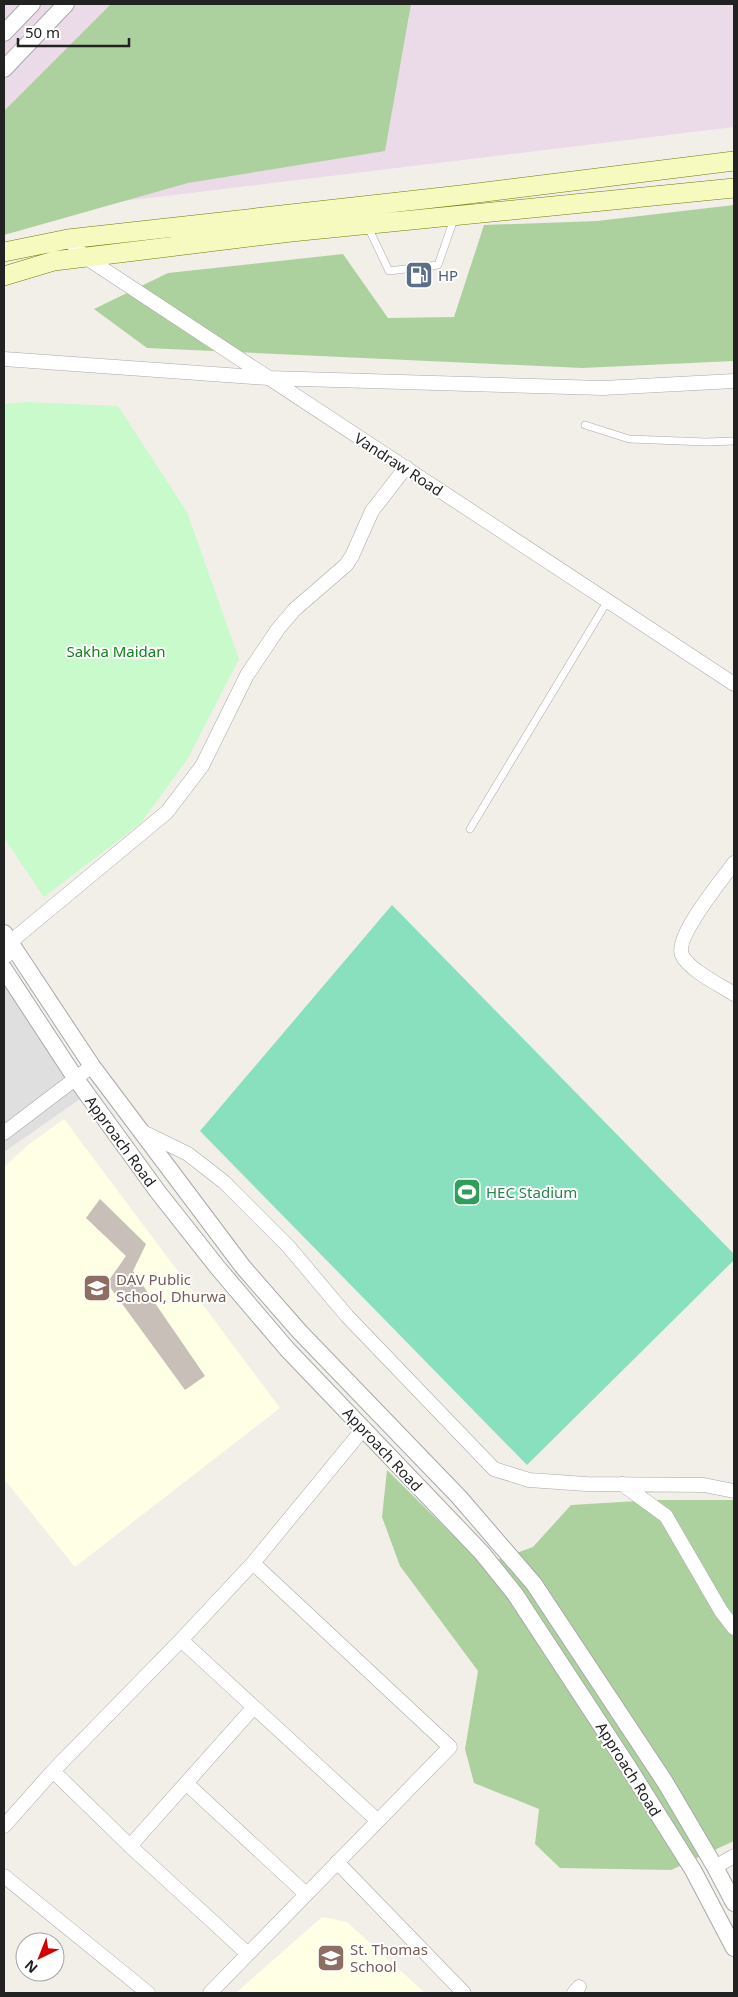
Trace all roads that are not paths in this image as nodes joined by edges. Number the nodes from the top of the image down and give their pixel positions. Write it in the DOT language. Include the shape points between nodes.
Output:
graph roads {
  1 [pos="32,4"];
  2 [pos="66,4"];
  3 [pos="9,28"];
  4 [pos="31,40"];
  5 [pos="4,69"];
  6 [pos="734,161"];
  7 [pos="734,188"];
  8 [pos="458,205"];
  9 [pos="367,225"];
  10 [pos="68,239"];
  11 [pos="4,252"];
  12 [pos="85,257"];
  13 [pos="4,276"];
  14 [pos="4,359"];
  15 [pos="268,378"];
  16 [pos="734,381"];
  17 [pos="585,425"];
  18 [pos="734,441"];
  19 [pos="406,468"];
  20 [pos="607,602"];
  21 [pos="734,684"];
  22 [pos="470,829"];
  23 [pos="734,863"];
  24 [pos="8,946"];
  25 [pos="4,970"];
  26 [pos="734,994"];
  27 [pos="92,1066"];
  28 [pos="76,1079"];
  29 [pos="140,1130"];
  30 [pos="4,1133"];
  31 [pos="364,1428"];
  32 [pos="622,1484"];
  33 [pos="734,1491"];
  34 [pos="253,1563"];
  35 [pos="734,1628"];
  36 [pos="181,1640"];
  37 [pos="254,1706"];
  38 [pos="54,1771"];
  39 [pos="186,1783"];
  40 [pos="378,1821"];
  41 [pos="4,1826"];
  42 [pos="130,1846"];
  43 [pos="734,1856"];
  44 [pos="337,1862"];
  45 [pos="715,1867"];
  46 [pos="4,1876"];
  47 [pos="306,1894"];
  48 [pos="734,1903"];
  49 [pos="734,1948"];
  50 [pos="248,1954"];
  51 [pos="148,1993"];
  52 [pos="210,1993"];
  53 [pos="464,1993"];
  1 -- 3 [label="street"];
  2 -- 4 [label="street"];
  3 -- 4 [label="street"];
  4 -- 5 [label="street"];
  6 -- 8 [label="main road"];
  7 -- 8 [label="main road"];
  8 -- 9 [label="main road"];
  8 -- 9 [label="lane" via="438,265 389,270"];
  8 -- 10 [label="main road"];
  9 -- 12 [label="main road"];
  10 -- 11 [label="main road"];
  10 -- 12 [label="street, Vandraw Road"];
  12 -- 13 [label="main road" via="54,260"];
  12 -- 15 [label="street, Vandraw Road"];
  14 -- 15 [label="street"];
  15 -- 16 [label="street" via="603,388"];
  15 -- 19 [label="street, Vandraw Road"];
  17 -- 18 [label="lane" via="629,439"];
  19 -- 20 [label="street, Vandraw Road"];
  19 -- 24 [label="street" via="372,511 346,565 294,610 272,637 247,675 202,766 182,794 167,812"];
  20 -- 21 [label="street, Vandraw Road"];
  20 -- 22 [label="lane"];
  23 -- 26 [label="street" via="687,929 681,943 681,954 694,969"];
  24 -- 27 [label="street, Approach Road"];
  25 -- 28 [label="street, Approach Road"];
  27 -- 28 [label="street"];
  27 -- 29 [label="street, Approach Road"];
  28 -- 30 [label="street"];
  28 -- 31 [label="street, Approach Road" via="218,1268 287,1349"];
  29 -- 32 [label="street" via="188,1154 224,1182 288,1246 347,1316 494,1469 530,1480"];
  29 -- 45 [label="street, Approach Road" via="243,1267 306,1338 459,1497 534,1584 665,1782"];
  31 -- 34 [label="street"];
  31 -- 49 [label="street, Approach Road" via="482,1553 515,1594 693,1870"];
  32 -- 33 [label="street" via="704,1485"];
  32 -- 35 [label="street" via="666,1516"];
  34 -- 36 [label="street"];
  34 -- 40 [label="street" via="450,1747"];
  36 -- 37 [label="street"];
  36 -- 38 [label="street"];
  37 -- 39 [label="street"];
  37 -- 40 [label="street"];
  38 -- 41 [label="street"];
  38 -- 42 [label="street"];
  39 -- 42 [label="street"];
  39 -- 47 [label="street"];
  40 -- 44 [label="street"];
  42 -- 50 [label="street"];
  43 -- 45 [label="street"];
  44 -- 47 [label="street"];
  44 -- 53 [label="street"];
  45 -- 48 [label="street, Approach Road"];
  46 -- 51 [label="street"];
  47 -- 50 [label="street"];
  50 -- 52 [label="street"];
}
